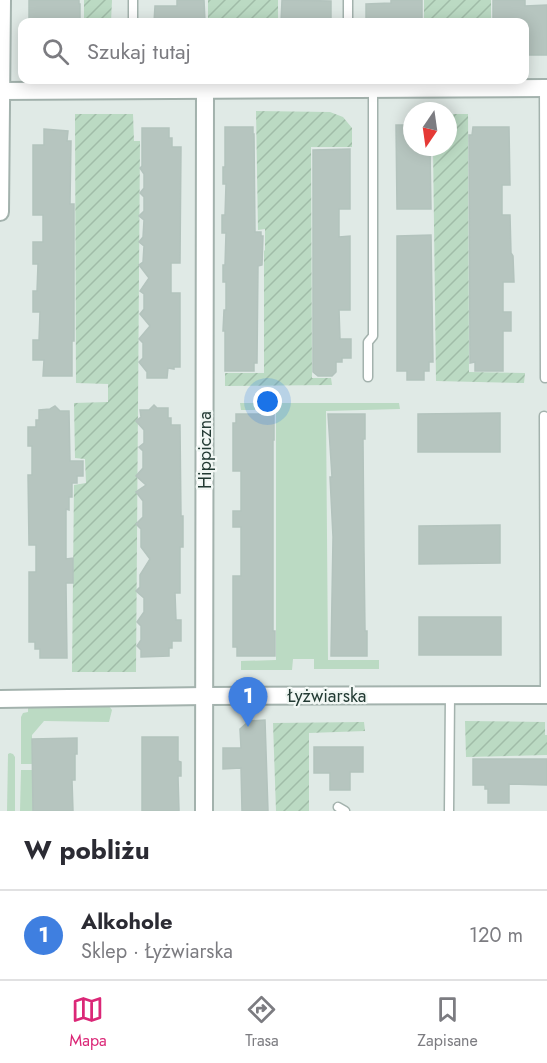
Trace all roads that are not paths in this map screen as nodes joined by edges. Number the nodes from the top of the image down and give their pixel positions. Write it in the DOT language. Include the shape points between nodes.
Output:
graph roads {
  1 [pos="2,0"];
  2 [pos="133,0"];
  3 [pos="348,0"];
  4 [pos="133,18"];
  5 [pos="348,18"];
  6 [pos="347,84"];
  7 [pos="132,85"];
  8 [pos="546,88"];
  9 [pos="205,89"];
  10 [pos="373,89"];
  11 [pos="2,91"];
  12 [pos="0,212"];
  13 [pos="368,376"];
  14 [pos="545,378"];
  15 [pos="544,416"];
  16 [pos="450,695"];
  17 [pos="546,695"];
  18 [pos="205,696"];
  19 [pos="0,699"];
  20 [pos="204,811"];
  21 [pos="449,811"];
  1 -- 11 [label="street"];
  2 -- 4 [label="lane"];
  3 -- 5 [label="lane"];
  6 -- 9 [label="street"];
  6 -- 10 [label="street"];
  7 -- 9 [label="street"];
  7 -- 11 [label="street"];
  8 -- 10 [label="street"];
  8 -- 14 [label="lane"];
  9 -- 18 [label="street, Hippiczna"];
  10 -- 13 [label="lane" via="373,336 368,342"];
  11 -- 12 [label="street"];
  15 -- 17 [label="lane"];
  16 -- 17 [label="street, Łyżwiarska"];
  16 -- 18 [label="street, Łyżwiarska"];
  16 -- 21 [label="lane"];
  18 -- 19 [label="street, Łyżwiarska"];
  18 -- 20 [label="street, Hippiczna"];
}
